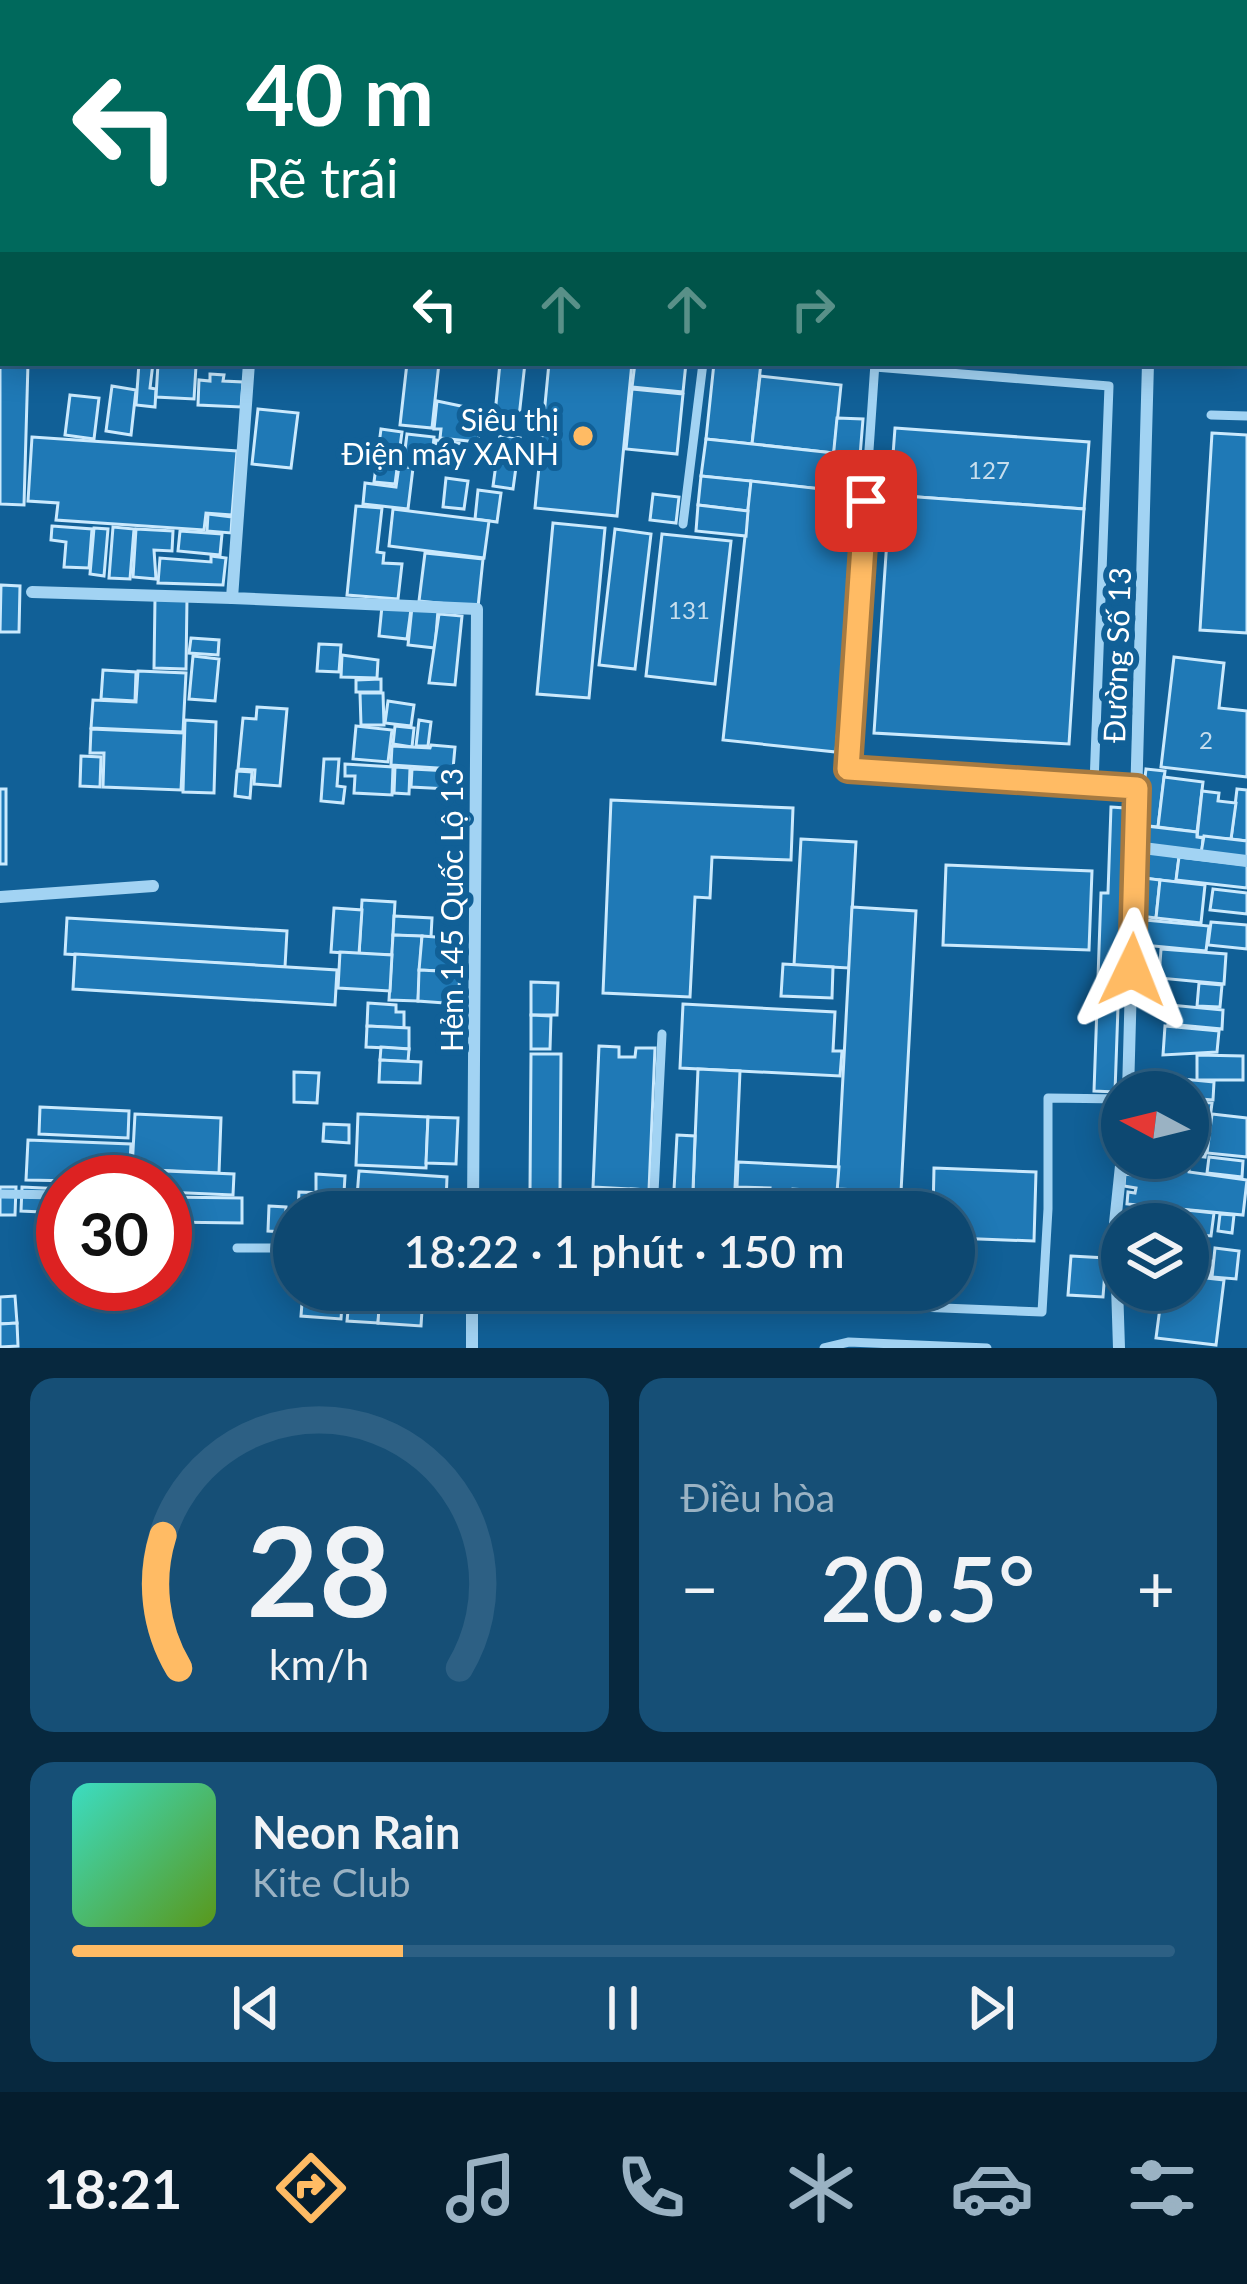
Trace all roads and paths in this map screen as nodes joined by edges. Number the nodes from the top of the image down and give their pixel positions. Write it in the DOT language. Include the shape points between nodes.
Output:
graph roads {
  1 [pos="249,366"];
  2 [pos="703,366"];
  3 [pos="875,366"];
  4 [pos="885,366"];
  5 [pos="983,366"];
  6 [pos="1019,366"];
  7 [pos="1148,366"];
  8 [pos="982,376"];
  9 [pos="1018,380"];
  10 [pos="1211,415"];
  11 [pos="1247,416"];
  12 [pos="683,524"];
  13 [pos="32,592"];
  14 [pos="232,598"];
  15 [pos="1094,784"];
  16 [pos="1137,788"];
  17 [pos="1135,848"];
  18 [pos="1247,861"];
  19 [pos="154,886"];
  20 [pos="0,897"];
  21 [pos="662,1034"];
  22 [pos="1126,1071"];
  23 [pos="1101,1096"];
  24 [pos="1120,1179"];
  25 [pos="473,1191"];
  26 [pos="654,1191"];
  27 [pos="0,1194"];
  28 [pos="36,1195"];
  29 [pos="273,1248"];
  30 [pos="237,1249"];
  31 [pos="975,1309"];
  32 [pos="472,1311"];
  33 [pos="472,1348"];
  34 [pos="824,1348"];
  35 [pos="987,1348"];
  36 [pos="1120,1348"];
  1 -- 14 [label="street"];
  2 -- 12 [label="lane"];
  3 -- 15 [label="lane" via="848,769"];
  4 -- 8 [label="lane"];
  5 -- 8 [label="lane"];
  6 -- 9 [label="lane"];
  7 -- 16 [label="street, Đường Số 13"];
  8 -- 9 [label="lane"];
  9 -- 15 [label="lane" via="1108,386"];
  10 -- 11 [label="lane"];
  13 -- 14 [label="street"];
  14 -- 25 [label="street, Hẻm 145 Quốc Lộ 13" via="477,609"];
  15 -- 16 [label="lane"];
  16 -- 17 [label="street, Đường Số 13"];
  17 -- 18 [label="street"];
  17 -- 22 [label="street, Đường Số 13"];
  19 -- 20 [label="street"];
  21 -- 26 [label="lane"];
  23 -- 31 [label="lane" via="1048,1098 1042,1312"];
  24 -- 36 [label="street"];
  27 -- 28 [label="lane"];
  29 -- 30 [label="lane"];
  32 -- 33 [label="street"];
  34 -- 35 [label="lane"];
}
